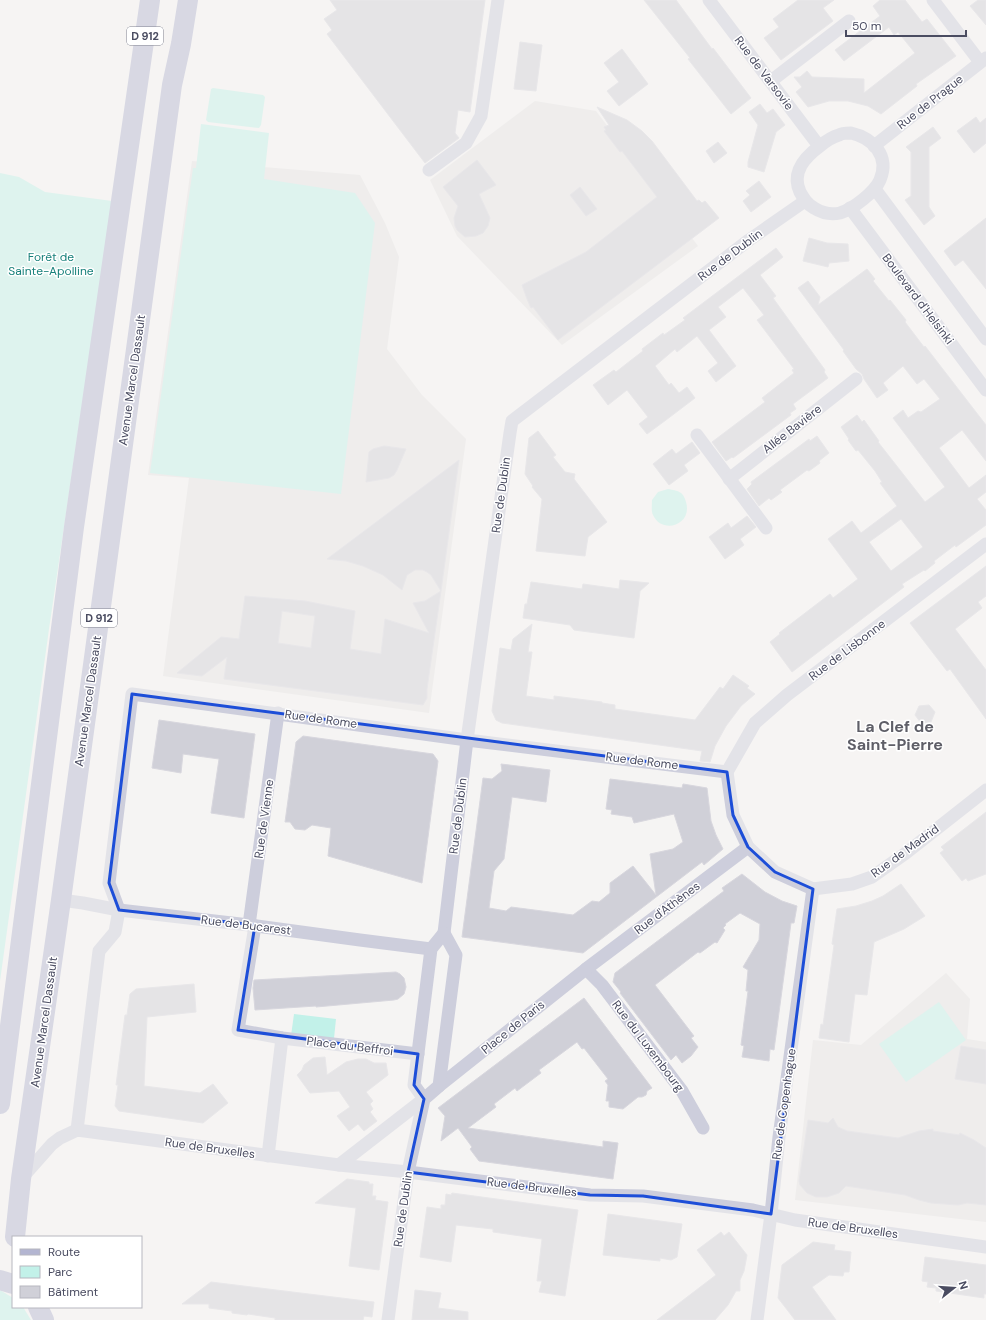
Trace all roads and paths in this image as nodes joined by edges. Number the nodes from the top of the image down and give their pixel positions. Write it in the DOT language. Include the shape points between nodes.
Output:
graph roads {
  1 [pos="150,0"];
  2 [pos="188,0"];
  3 [pos="498,0"];
  4 [pos="709,0"];
  5 [pos="933,0"];
  6 [pos="849,21"];
  7 [pos="983,60"];
  8 [pos="771,81"];
  9 [pos="819,146"];
  10 [pos="874,146"];
  11 [pos="429,170"];
  12 [pos="875,189"];
  13 [pos="805,201"];
  14 [pos="850,208"];
  15 [pos="986,339"];
  16 [pos="856,379"];
  17 [pos="986,390"];
  18 [pos="697,435"];
  19 [pos="729,479"];
  20 [pos="766,528"];
  21 [pos="986,544"];
  22 [pos="278,713"];
  23 [pos="467,740"];
  24 [pos="728,772"];
  25 [pos="986,790"];
  26 [pos="748,847"];
  27 [pos="813,889"];
  28 [pos="61,900"];
  29 [pos="119,910"];
  30 [pos="252,925"];
  31 [pos="444,933"];
  32 [pos="431,948"];
  33 [pos="586,969"];
  34 [pos="282,1038"];
  35 [pos="418,1054"];
  36 [pos="439,1086"];
  37 [pos="424,1099"];
  38 [pos="0,1104"];
  39 [pos="703,1128"];
  40 [pos="77,1130"];
  41 [pos="268,1156"];
  42 [pos="339,1165"];
  43 [pos="408,1172"];
  44 [pos="21,1179"];
  45 [pos="771,1214"];
  46 [pos="16,1236"];
  47 [pos="986,1246"];
  48 [pos="0,1280"];
  49 [pos="12,1284"];
  50 [pos="38,1308"];
  51 [pos="39,1308"];
  52 [pos="44,1320"];
  53 [pos="55,1320"];
  54 [pos="388,1320"];
  55 [pos="757,1320"];
  1 -- 38 [label="main road, D 912" via="74,527"];
  2 -- 28 [label="main road, Avenue Marcel Dassault / D 912" via="172,85"];
  3 -- 11 [label="street" via="481,116 466,143"];
  4 -- 8 [label="street, Rue de Varsovie"];
  5 -- 7 [label="street"];
  6 -- 8 [label="street"];
  7 -- 10 [label="street, Rue de Prague"];
  8 -- 9 [label="street, Rue de Varsovie"];
  9 -- 10 [label="street" via="830,138 851,133 861,135"];
  9 -- 13 [label="street" via="800,167 799,188"];
  10 -- 12 [label="street" via="881,159 882,169"];
  12 -- 14 [label="street"];
  12 -- 15 [label="street"];
  13 -- 14 [label="street" via="819,211 830,214"];
  13 -- 23 [label="street, Rue de Dublin" via="749,240 512,421"];
  14 -- 17 [label="street, Boulevard d'Helsinki"];
  16 -- 19 [label="street, Allée Bavière"];
  18 -- 19 [label="street"];
  19 -- 20 [label="street"];
  21 -- 24 [label="street, Rue de Lisbonne" via="787,695 755,723"];
  22 -- 23 [label="street, Rue de Rome"];
  22 -- 29 [label="street, Rue de Rome" via="132,694 109,883"];
  22 -- 30 [label="street, Rue de Vienne"];
  23 -- 24 [label="street, Rue de Rome"];
  23 -- 31 [label="street, Rue de Dublin"];
  24 -- 26 [label="street" via="733,814"];
  25 -- 27 [label="street, Rue de Madrid" via="872,877 852,884"];
  26 -- 27 [label="street" via="775,872"];
  26 -- 33 [label="street, Rue d'Athènes"];
  27 -- 45 [label="street, Rue de Copenhague"];
  28 -- 29 [label="street, Rue de Bucarest"];
  28 -- 44 [label="main road, Avenue Marcel Dassault / D 912"];
  29 -- 30 [label="street, Rue de Bucarest"];
  29 -- 40 [label="street" via="114,932 99,951"];
  30 -- 32 [label="street, Rue de Bucarest"];
  30 -- 34 [label="street, Place du Beffroi" via="238,1030"];
  31 -- 32 [label="street"];
  31 -- 36 [label="street" via="456,955"];
  32 -- 35 [label="street"];
  33 -- 36 [label="street, Place de Paris"];
  33 -- 39 [label="street, Rue du Luxembourg" via="602,985 682,1091"];
  34 -- 35 [label="street, Place du Beffroi"];
  34 -- 41 [label="street"];
  35 -- 37 [label="street" via="414,1085"];
  36 -- 37 [label="street"];
  37 -- 42 [label="street"];
  37 -- 43 [label="street, Rue de Dublin"];
  40 -- 41 [label="street, Rue de Bruxelles"];
  40 -- 44 [label="street" via="52,1144"];
  41 -- 42 [label="street, Rue de Bruxelles"];
  42 -- 43 [label="street, Rue de Bruxelles"];
  43 -- 45 [label="street, Rue de Bruxelles" via="590,1195 643,1196"];
  43 -- 54 [label="street, Rue de Dublin"];
  44 -- 46 [label="main road, Avenue Marcel Dassault / D 912"];
  45 -- 47 [label="street, Rue de Bruxelles" via="795,1220"];
  45 -- 55 [label="street, Rue de Copenhague"];
  48 -- 49 [label="main road"];
  50 -- 52 [label="main road"];
  51 -- 53 [label="street"];
}
